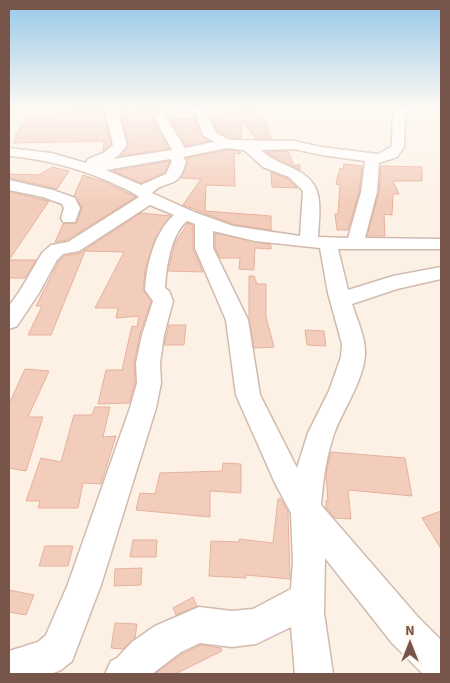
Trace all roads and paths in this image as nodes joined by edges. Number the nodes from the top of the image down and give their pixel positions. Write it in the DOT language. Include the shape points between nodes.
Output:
graph roads {
  1 [pos="119,140"];
  2 [pos="171,140"];
  3 [pos="219,140"];
  4 [pos="399,140"];
  5 [pos="227,144"];
  6 [pos="248,146"];
  7 [pos="9,152"];
  8 [pos="177,153"];
  9 [pos="378,158"];
  10 [pos="89,167"];
  11 [pos="9,185"];
  12 [pos="146,195"];
  13 [pos="69,218"];
  14 [pos="195,218"];
  15 [pos="331,243"];
  16 [pos="441,244"];
  17 [pos="441,273"];
  18 [pos="340,300"];
  19 [pos="9,321"];
  20 [pos="306,510"];
  21 [pos="308,599"];
  22 [pos="441,666"];
  23 [pos="9,669"];
  24 [pos="124,674"];
  25 [pos="314,674"];
  1 -- 10 [label="street" via="118,150"];
  2 -- 8 [label="street"];
  3 -- 5 [label="street"];
  4 -- 9 [label="street" via="394,152"];
  5 -- 6 [label="street"];
  5 -- 8 [label="street"];
  6 -- 9 [label="street" via="294,145"];
  6 -- 15 [label="street" via="268,164 300,177 310,187 311,202"];
  7 -- 10 [label="street"];
  8 -- 10 [label="street"];
  8 -- 12 [label="street" via="179,161 173,177 168,182 146,188"];
  9 -- 15 [label="street" via="372,162 366,203"];
  10 -- 12 [label="street"];
  11 -- 13 [label="street" via="69,201 72,208"];
  12 -- 14 [label="street"];
  12 -- 19 [label="street" via="136,208 73,247 57,249"];
  14 -- 15 [label="street" via="258,236"];
  14 -- 20 [label="street" via="208,258 237,320 248,395 284,474"];
  14 -- 23 [label="street" via="171,227 165,241 155,286 163,301 153,335 145,400 59,648 54,653"];
  15 -- 16 [label="street"];
  15 -- 18 [label="street"];
  17 -- 18 [label="street"];
  18 -- 20 [label="street" via="353,344 353,357 341,392 321,433 310,472"];
  20 -- 21 [label="street"];
  20 -- 22 [label="street" via="405,630"];
  21 -- 24 [label="street" via="256,626 232,629 199,625 168,639"];
  21 -- 25 [label="street"];
}
